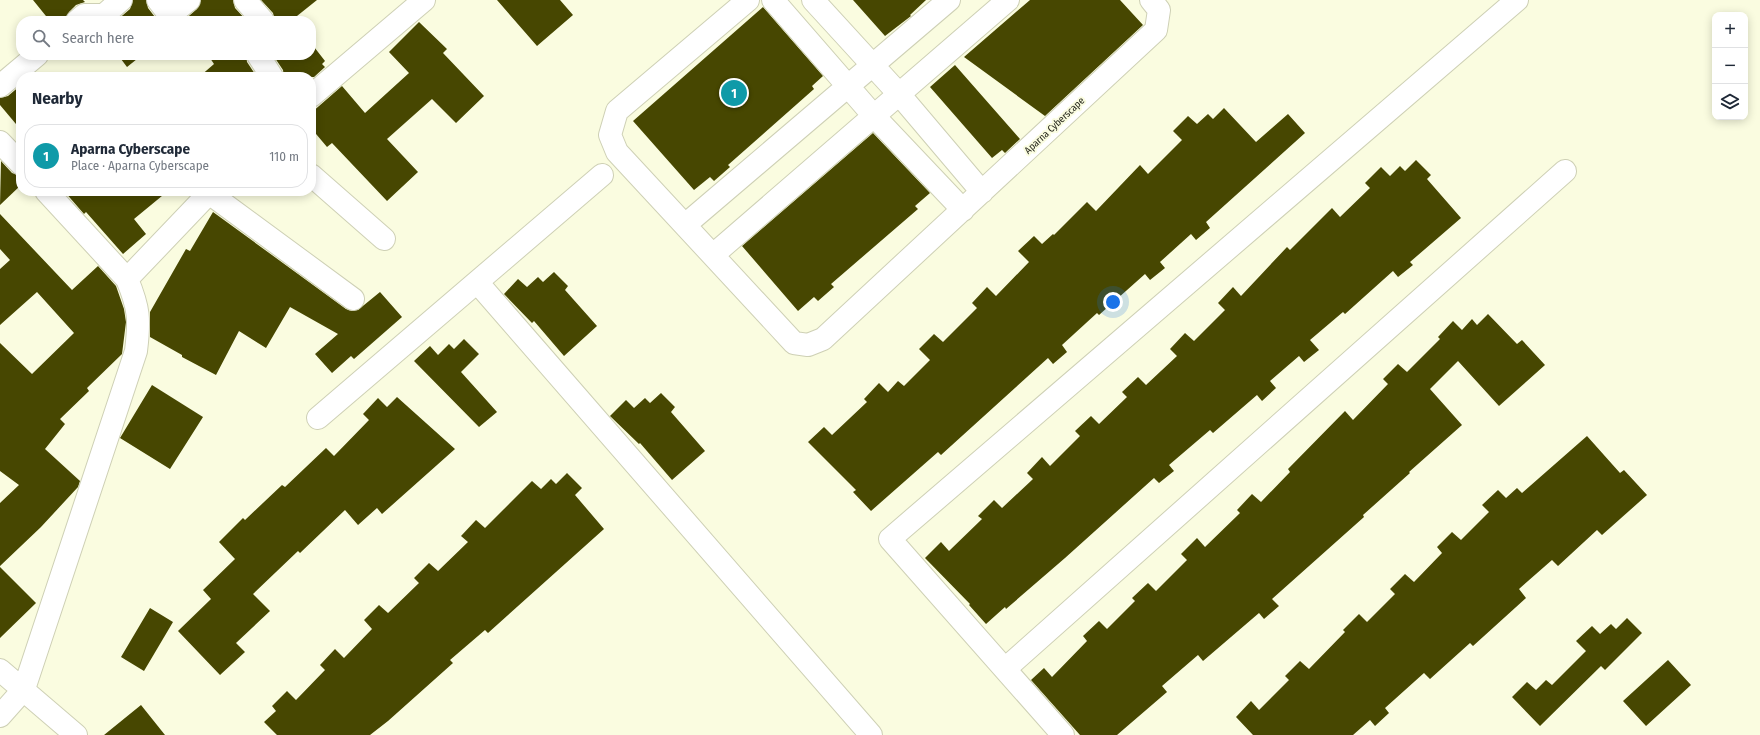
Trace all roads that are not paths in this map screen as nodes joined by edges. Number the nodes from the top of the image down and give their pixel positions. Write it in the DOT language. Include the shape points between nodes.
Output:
graph roads {
  1 [pos="121,0"];
  2 [pos="158,0"];
  3 [pos="189,0"];
  4 [pos="245,0"];
  5 [pos="424,0"];
  6 [pos="748,0"];
  7 [pos="773,0"];
  8 [pos="813,0"];
  9 [pos="949,0"];
  10 [pos="1008,0"];
  11 [pos="1151,0"];
  12 [pos="1517,0"];
  13 [pos="83,16"];
  14 [pos="259,16"];
  15 [pos="31,60"];
  16 [pos="261,60"];
  17 [pos="872,64"];
  18 [pos="17,72"];
  19 [pos="269,72"];
  20 [pos="16,73"];
  21 [pos="848,85"];
  22 [pos="0,86"];
  23 [pos="316,92"];
  24 [pos="899,94"];
  25 [pos="873,115"];
  26 [pos="0,142"];
  27 [pos="16,159"];
  28 [pos="1565,171"];
  29 [pos="602,175"];
  30 [pos="316,179"];
  31 [pos="982,192"];
  32 [pos="51,196"];
  33 [pos="206,196"];
  34 [pos="215,196"];
  35 [pos="963,210"];
  36 [pos="685,225"];
  37 [pos="384,240"];
  38 [pos="713,255"];
  39 [pos="127,279"];
  40 [pos="477,282"];
  41 [pos="353,299"];
  42 [pos="318,418"];
  43 [pos="1005,669"];
  44 [pos="0,670"];
  45 [pos="24,689"];
  46 [pos="0,716"];
  47 [pos="76,735"];
  48 [pos="871,735"];
  49 [pos="1064,735"];
  1 -- 13 [label="street" via="104,15"];
  2 -- 3 [label="street" via="168,13 174,12"];
  4 -- 14 [label="street"];
  5 -- 23 [label="street"];
  6 -- 36 [label="street, Aparna Cyberscape" via="617,111 610,135 617,152"];
  7 -- 21 [label="street"];
  8 -- 17 [label="street"];
  9 -- 17 [label="street"];
  10 -- 24 [label="street"];
  11 -- 31 [label="street, Aparna Cyberscape" via="1158,10 1156,30"];
  12 -- 43 [label="street" via="890,539"];
  15 -- 18 [label="street"];
  16 -- 19 [label="street"];
  17 -- 21 [label="street"];
  17 -- 24 [label="street"];
  20 -- 22 [label="street"];
  21 -- 25 [label="street"];
  21 -- 36 [label="street"];
  24 -- 25 [label="street"];
  24 -- 31 [label="street"];
  25 -- 35 [label="street"];
  25 -- 38 [label="street"];
  26 -- 27 [label="street"];
  28 -- 43 [label="street"];
  29 -- 40 [label="street"];
  30 -- 37 [label="street"];
  31 -- 35 [label="street, Aparna Cyberscape"];
  32 -- 39 [label="street"];
  33 -- 39 [label="street"];
  34 -- 41 [label="street"];
  35 -- 38 [label="street, Aparna Cyberscape" via="823,339 808,345 794,343"];
  36 -- 38 [label="street, Aparna Cyberscape"];
  39 -- 45 [label="street" via="136,302 140,323 136,350"];
  40 -- 42 [label="street"];
  40 -- 48 [label="street"];
  43 -- 49 [label="street"];
  44 -- 45 [label="street"];
  45 -- 46 [label="street"];
  45 -- 47 [label="street"];
}
